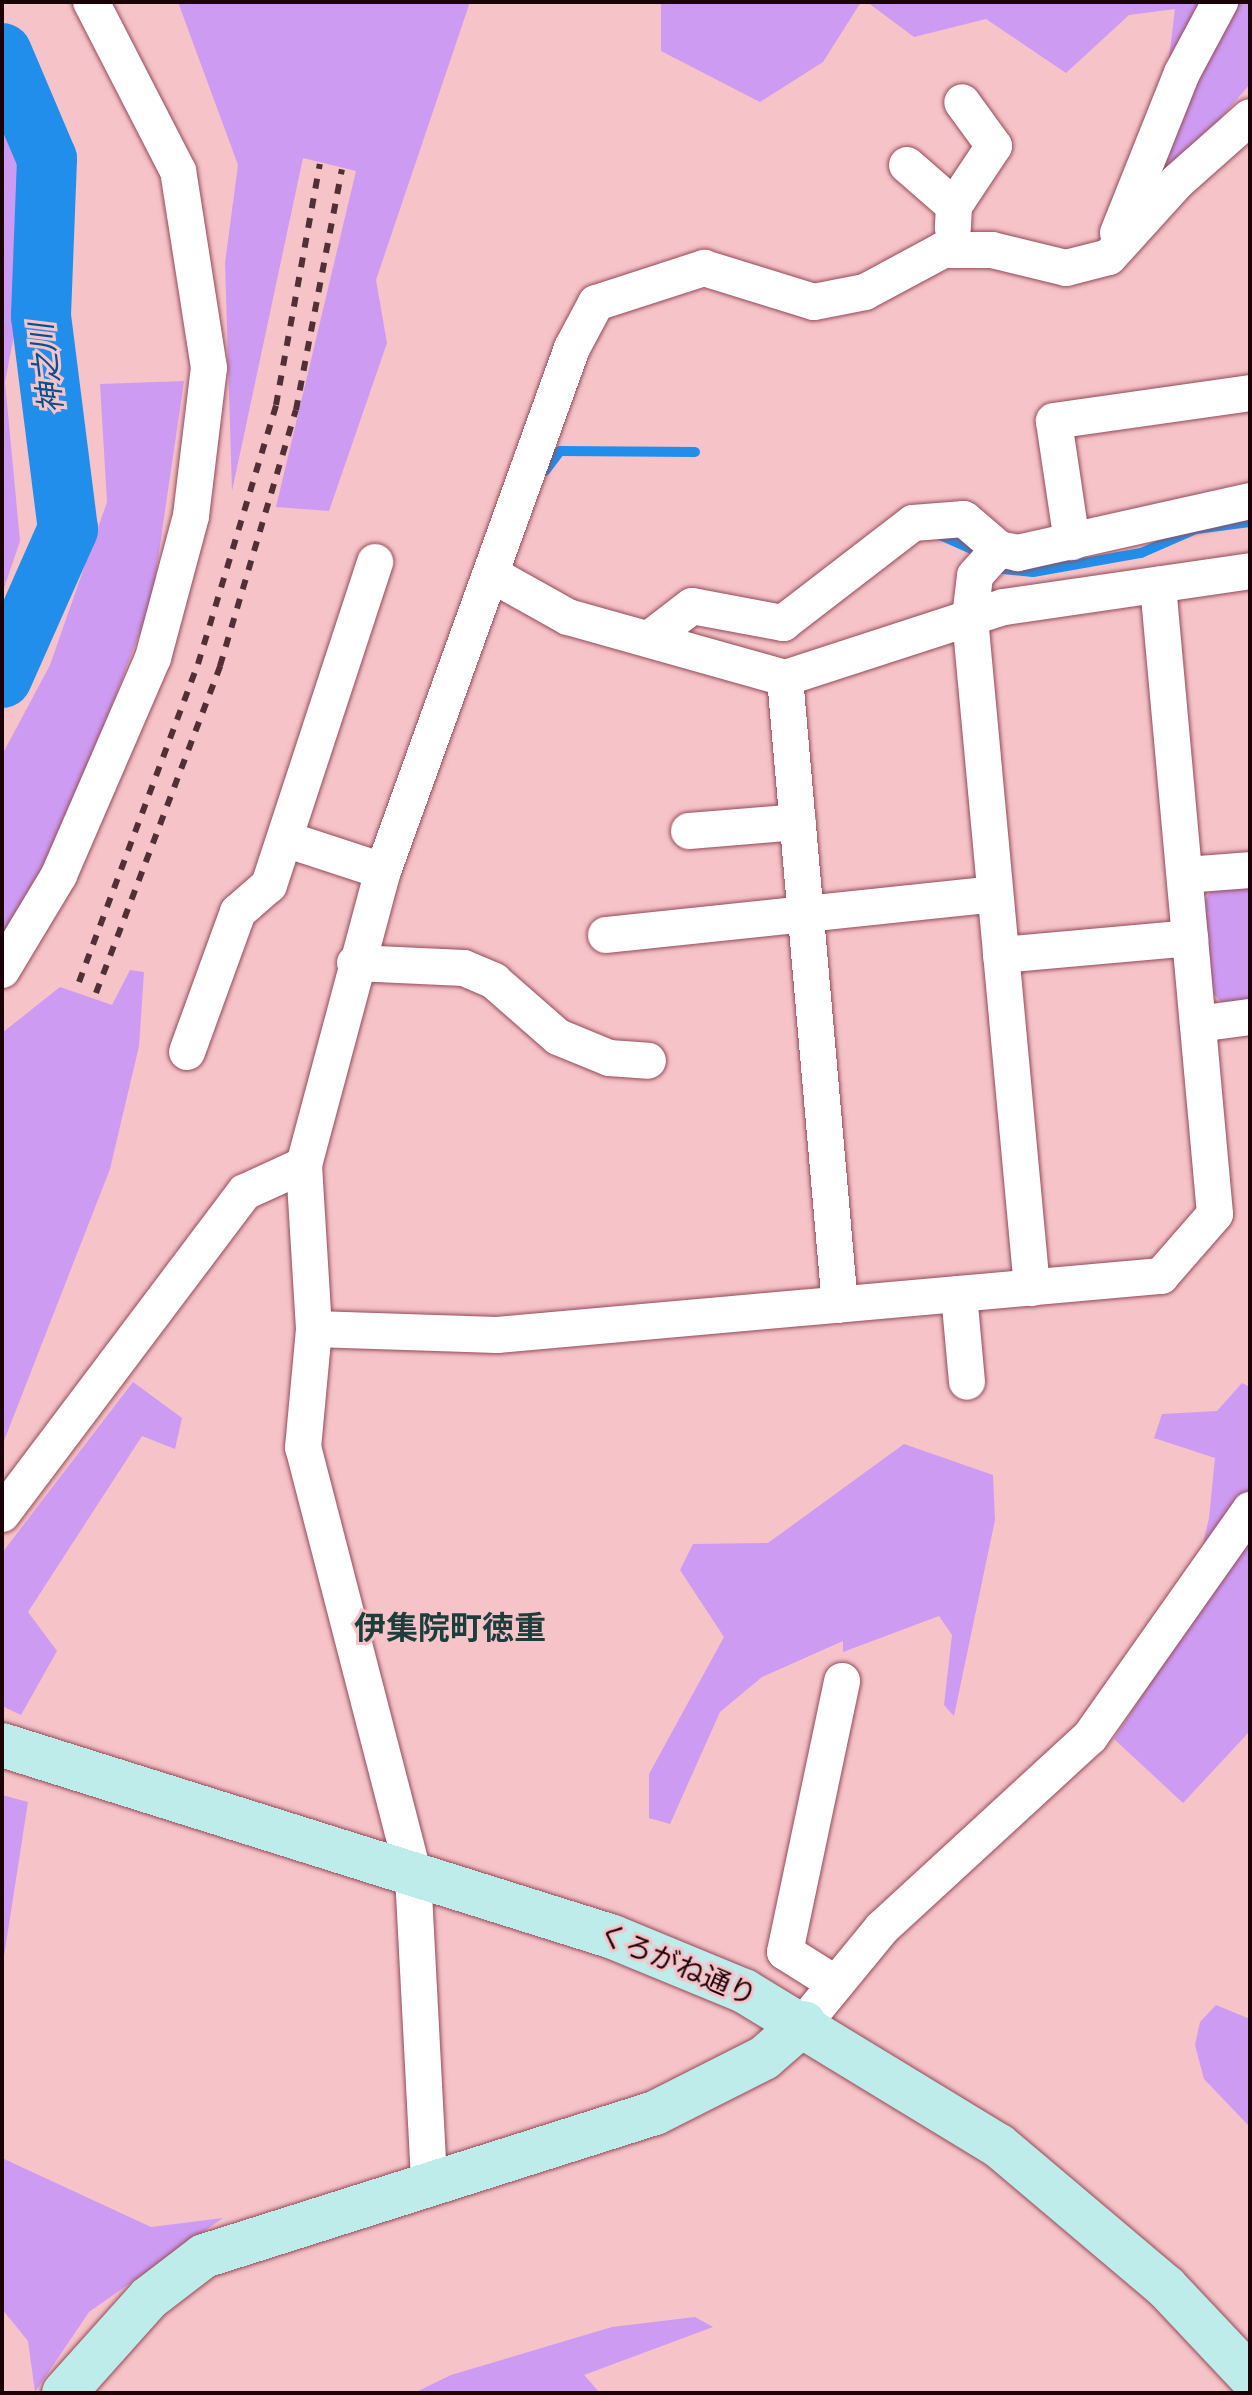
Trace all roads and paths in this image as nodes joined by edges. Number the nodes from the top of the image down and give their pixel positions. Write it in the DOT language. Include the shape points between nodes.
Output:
graph roads {
  1 [pos="91,2"];
  2 [pos="1220,2"];
  3 [pos="962,102"];
  4 [pos="1250,117"];
  5 [pos="907,165"];
  6 [pos="954,206"];
  7 [pos="953,250"];
  8 [pos="1109,257"];
  9 [pos="1250,393"];
  10 [pos="1250,501"];
  11 [pos="1072,542"];
  12 [pos="375,562"];
  13 [pos="987,562"];
  14 [pos="1250,571"];
  15 [pos="491,574"];
  16 [pos="1158,585"];
  17 [pos="970,618"];
  18 [pos="649,639"];
  19 [pos="785,678"];
  20 [pos="798,822"];
  21 [pos="689,831"];
  22 [pos="285,839"];
  23 [pos="1250,870"];
  24 [pos="383,871"];
  25 [pos="1185,875"];
  26 [pos="995,894"];
  27 [pos="806,915"];
  28 [pos="606,935"];
  29 [pos="1190,938"];
  30 [pos="1001,955"];
  31 [pos="355,963"];
  32 [pos="2,970"];
  33 [pos="1250,1017"];
  34 [pos="1198,1024"];
  35 [pos="187,1052"];
  36 [pos="648,1061"];
  37 [pos="304,1165"];
  38 [pos="1032,1288"];
  39 [pos="959,1294"];
  40 [pos="840,1305"];
  41 [pos="314,1329"];
  42 [pos="967,1382"];
  43 [pos="1250,1510"];
  44 [pos="2,1514"];
  45 [pos="842,1681"];
  46 [pos="2,1745"];
  47 [pos="413,1872"];
  48 [pos="836,1984"];
  49 [pos="804,2023"];
  50 [pos="429,2180"];
  51 [pos="1250,2376"];
  52 [pos="64,2393"];
  1 -- 32 [label="street" via="178,171 209,368 191,516 153,658 59,875"];
  2 -- 8 [label="street" via="1182,73"];
  3 -- 6 [label="street" via="994,146"];
  4 -- 8 [label="street"];
  5 -- 6 [label="street"];
  6 -- 7 [label="street"];
  7 -- 8 [label="street" via="992,250 1066,268"];
  7 -- 15 [label="street" via="865,292 814,302 704,268 596,303 572,348"];
  9 -- 11 [label="street" via="1054,421"];
  10 -- 11 [label="street"];
  11 -- 13 [label="street"];
  12 -- 22 [label="street"];
  13 -- 17 [label="street"];
  13 -- 18 [label="street" via="964,519 913,523 783,623 692,606"];
  14 -- 16 [label="street"];
  15 -- 18 [label="street" via="568,617"];
  15 -- 24 [label="street"];
  16 -- 17 [label="street"];
  16 -- 25 [label="street"];
  17 -- 19 [label="street"];
  17 -- 26 [label="street"];
  18 -- 19 [label="street"];
  19 -- 20 [label="street"];
  20 -- 21 [label="street"];
  20 -- 27 [label="street"];
  22 -- 24 [label="street"];
  22 -- 35 [label="street" via="269,885 238,912"];
  23 -- 25 [label="street"];
  24 -- 31 [label="street"];
  25 -- 29 [label="street"];
  26 -- 27 [label="street"];
  26 -- 30 [label="street"];
  27 -- 28 [label="street"];
  27 -- 40 [label="street"];
  29 -- 30 [label="street"];
  29 -- 34 [label="street"];
  30 -- 38 [label="street"];
  31 -- 36 [label="street" via="464,968 494,981 558,1037 609,1058"];
  31 -- 37 [label="street"];
  33 -- 34 [label="street"];
  34 -- 38 [label="street" via="1215,1214 1161,1276"];
  37 -- 41 [label="street"];
  37 -- 44 [label="street" via="245,1192"];
  38 -- 39 [label="street"];
  39 -- 40 [label="street"];
  39 -- 42 [label="street"];
  40 -- 41 [label="street" via="497,1335"];
  41 -- 47 [label="street" via="303,1448 308,1478"];
  43 -- 48 [label="street" via="1090,1737 882,1928"];
  45 -- 48 [label="street" via="785,1952"];
  46 -- 47 [label="street, くろがね通り"];
  47 -- 49 [label="street, くろがね通り" via="671,1959"];
  47 -- 50 [label="street"];
  48 -- 49 [label="street"];
  49 -- 50 [label="street" via="764,2058 655,2113"];
  49 -- 51 [label="street, くろがね通り" via="999,2146 1166,2287"];
  50 -- 52 [label="street" via="204,2256 149,2298"];
}
